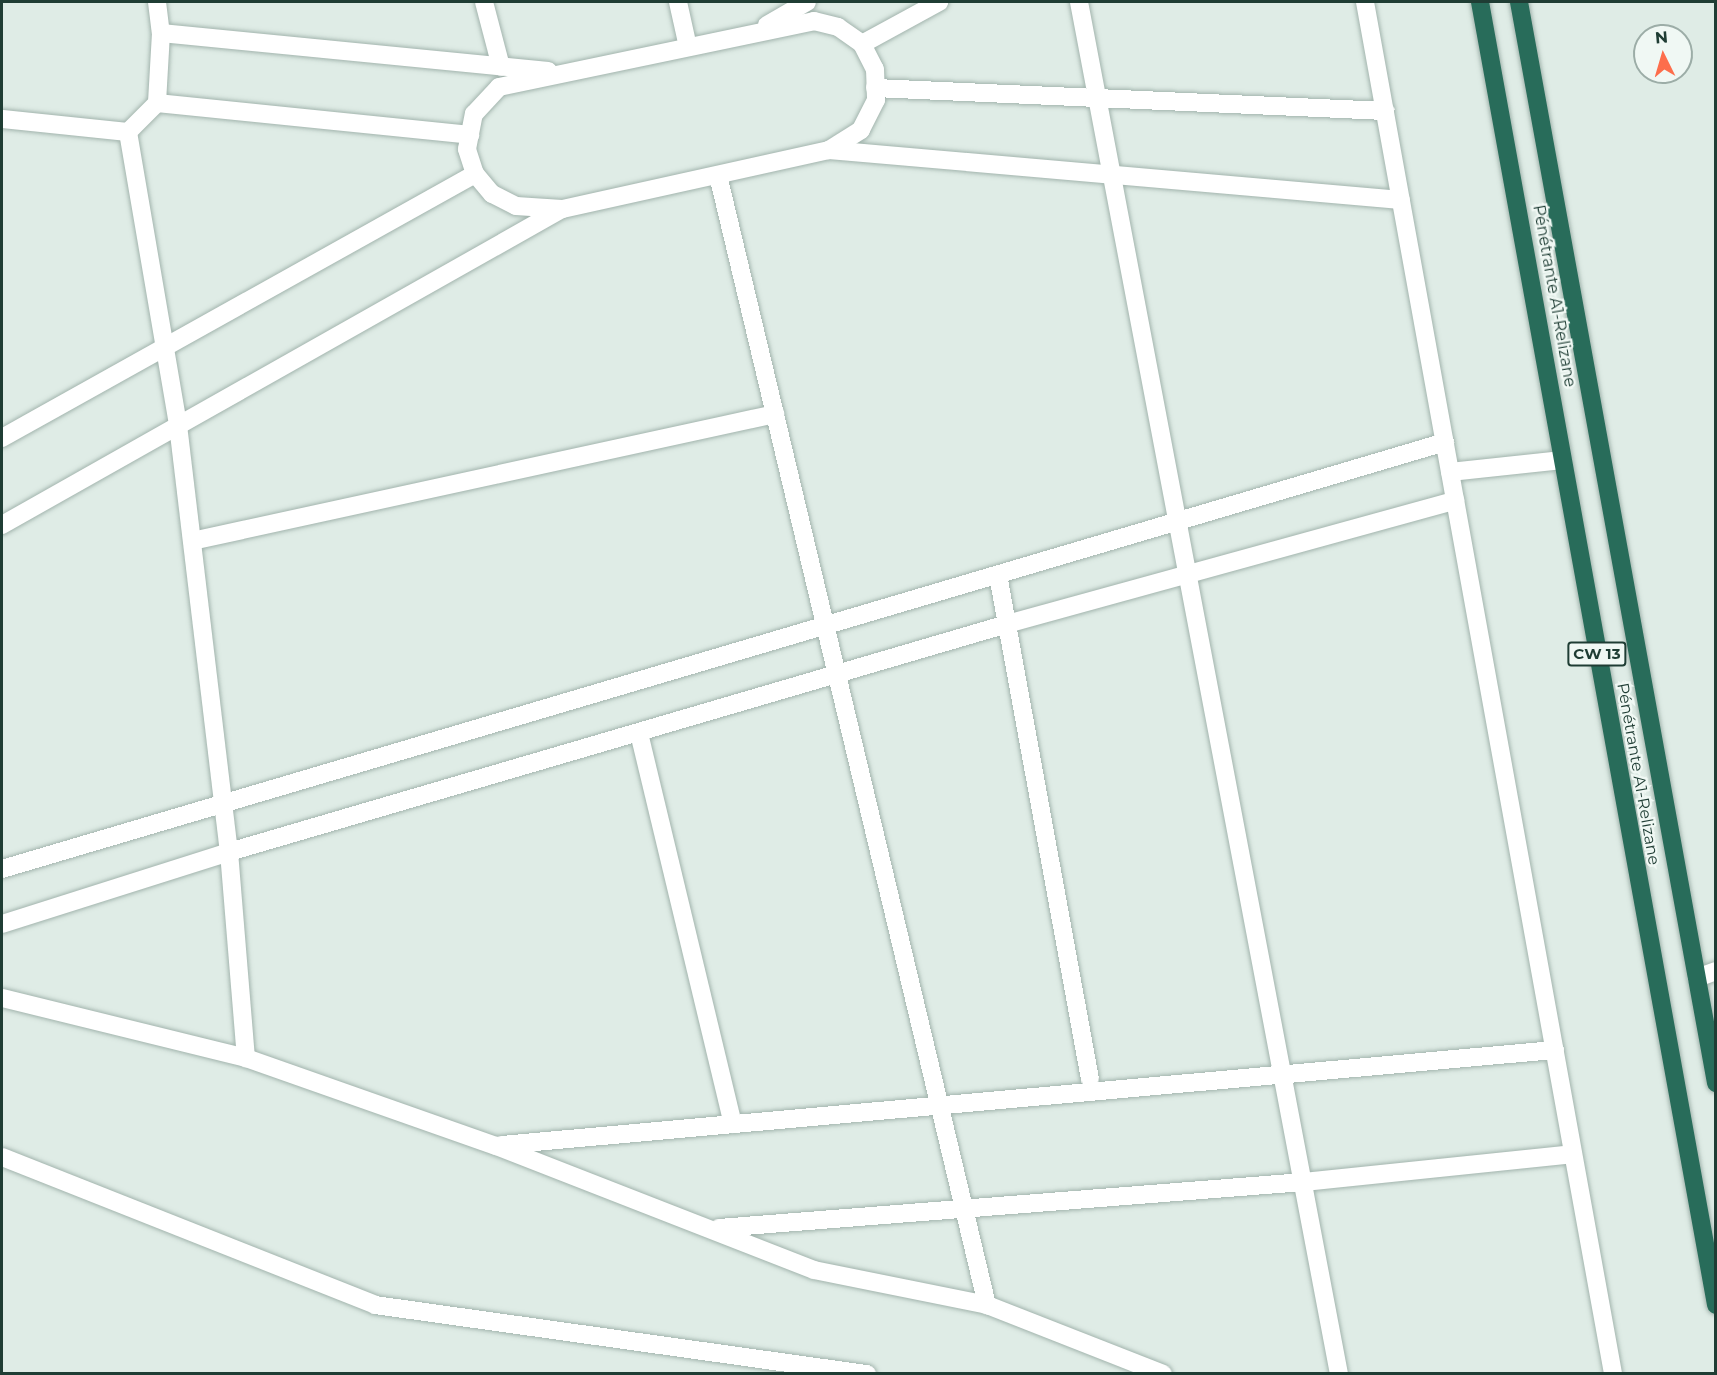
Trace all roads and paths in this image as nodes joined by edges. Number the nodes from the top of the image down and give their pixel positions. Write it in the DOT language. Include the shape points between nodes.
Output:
graph roads {
  1 [pos="157,2"];
  2 [pos="484,2"];
  3 [pos="678,2"];
  4 [pos="807,2"];
  5 [pos="939,2"];
  6 [pos="1079,2"];
  7 [pos="1365,2"];
  8 [pos="1480,2"];
  9 [pos="1519,2"];
  10 [pos="161,33"];
  11 [pos="753,33"];
  12 [pos="862,45"];
  13 [pos="688,47"];
  14 [pos="501,67"];
  15 [pos="565,73"];
  16 [pos="875,88"];
  17 [pos="1098,100"];
  18 [pos="157,103"];
  19 [pos="1385,111"];
  20 [pos="2,119"];
  21 [pos="128,132"];
  22 [pos="470,135"];
  23 [pos="829,150"];
  24 [pos="475,174"];
  25 [pos="718,175"];
  26 [pos="1114,176"];
  27 [pos="1401,200"];
  28 [pos="562,209"];
  29 [pos="165,347"];
  30 [pos="775,414"];
  31 [pos="178,425"];
  32 [pos="4,432"];
  33 [pos="1445,442"];
  34 [pos="1562,460"];
  35 [pos="1450,472"];
  36 [pos="1455,501"];
  37 [pos="1178,522"];
  38 [pos="2,525"];
  39 [pos="192,541"];
  40 [pos="998,575"];
  41 [pos="1188,577"];
  42 [pos="1007,624"];
  43 [pos="825,625"];
  44 [pos="837,674"];
  45 [pos="639,733"];
  46 [pos="222,803"];
  47 [pos="229,852"];
  48 [pos="2,868"];
  49 [pos="2,924"];
  50 [pos="1716,971"];
  51 [pos="1697,978"];
  52 [pos="2,998"];
  53 [pos="1555,1050"];
  54 [pos="246,1058"];
  55 [pos="1282,1075"];
  56 [pos="1090,1079"];
  57 [pos="1716,1083"];
  58 [pos="939,1104"];
  59 [pos="733,1124"];
  60 [pos="496,1146"];
  61 [pos="1573,1154"];
  62 [pos="2,1157"];
  63 [pos="1303,1182"];
  64 [pos="964,1209"];
  65 [pos="714,1228"];
  66 [pos="987,1305"];
  67 [pos="1716,1305"];
  68 [pos="867,1374"];
  69 [pos="1163,1374"];
  70 [pos="1339,1374"];
  71 [pos="1613,1374"];
  1 -- 10 [label="street"];
  2 -- 14 [label="street"];
  3 -- 13 [label="street"];
  4 -- 11 [label="street"];
  5 -- 12 [label="street"];
  6 -- 17 [label="street"];
  7 -- 19 [label="street"];
  8 -- 34 [label="highway, Pénétrante A1-Relizane / CW 13"];
  9 -- 51 [label="highway, Pénétrante A1-Relizane / CW 13"];
  10 -- 14 [label="street"];
  10 -- 18 [label="street"];
  11 -- 12 [label="street" via="814,21 838,27"];
  11 -- 13 [label="street"];
  12 -- 16 [label="street" via="874,69"];
  13 -- 15 [label="street"];
  14 -- 15 [label="street"];
  15 -- 22 [label="street" via="499,87 474,114"];
  16 -- 17 [label="street"];
  16 -- 23 [label="street" via="876,100 861,129"];
  17 -- 19 [label="street"];
  17 -- 26 [label="street"];
  18 -- 21 [label="street"];
  18 -- 22 [label="street"];
  19 -- 27 [label="street"];
  20 -- 21 [label="street"];
  21 -- 29 [label="street"];
  22 -- 24 [label="street" via="467,150"];
  23 -- 25 [label="street"];
  23 -- 26 [label="street"];
  24 -- 28 [label="street" via="492,194 516,206"];
  24 -- 29 [label="street"];
  25 -- 28 [label="street"];
  25 -- 30 [label="street"];
  26 -- 27 [label="street"];
  26 -- 37 [label="street"];
  27 -- 33 [label="street"];
  28 -- 31 [label="street"];
  29 -- 31 [label="street"];
  29 -- 32 [label="street"];
  30 -- 39 [label="street"];
  30 -- 43 [label="street"];
  31 -- 38 [label="street"];
  31 -- 39 [label="street"];
  33 -- 35 [label="street"];
  33 -- 37 [label="street"];
  34 -- 35 [label="street"];
  34 -- 67 [label="highway, Pénétrante A1-Relizane / CW 13"];
  35 -- 36 [label="street"];
  36 -- 41 [label="street"];
  36 -- 53 [label="street"];
  37 -- 40 [label="street"];
  37 -- 41 [label="street"];
  39 -- 46 [label="street"];
  40 -- 42 [label="street"];
  40 -- 43 [label="street"];
  41 -- 42 [label="street"];
  41 -- 55 [label="street"];
  42 -- 44 [label="street"];
  42 -- 56 [label="street"];
  43 -- 44 [label="street"];
  43 -- 46 [label="street"];
  44 -- 45 [label="street"];
  44 -- 58 [label="street"];
  45 -- 47 [label="street"];
  45 -- 59 [label="street"];
  46 -- 47 [label="street"];
  46 -- 48 [label="street"];
  47 -- 49 [label="street"];
  47 -- 54 [label="street"];
  50 -- 51 [label="street"];
  51 -- 57 [label="highway, Pénétrante A1-Relizane / CW 13"];
  52 -- 54 [label="street"];
  53 -- 55 [label="street"];
  53 -- 61 [label="street"];
  54 -- 60 [label="street"];
  55 -- 58 [label="street"];
  55 -- 63 [label="street"];
  58 -- 59 [label="street"];
  58 -- 64 [label="street"];
  59 -- 60 [label="street"];
  60 -- 65 [label="street"];
  61 -- 63 [label="street"];
  61 -- 71 [label="street"];
  62 -- 68 [label="street" via="375,1305"];
  63 -- 64 [label="street"];
  63 -- 70 [label="street"];
  64 -- 65 [label="street"];
  64 -- 66 [label="street"];
  65 -- 66 [label="street" via="814,1270"];
  66 -- 69 [label="street"];
}
